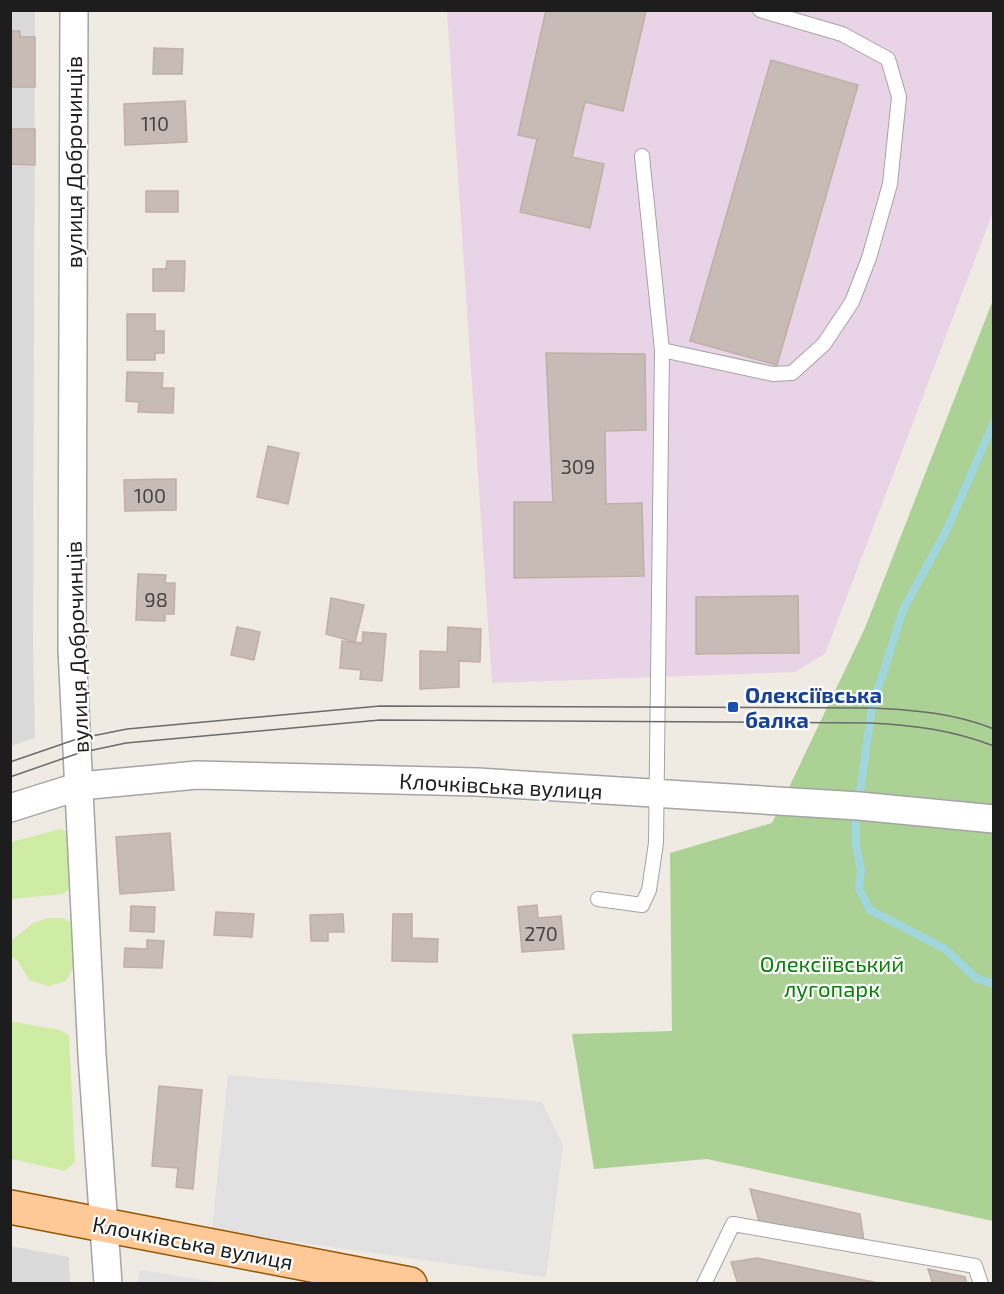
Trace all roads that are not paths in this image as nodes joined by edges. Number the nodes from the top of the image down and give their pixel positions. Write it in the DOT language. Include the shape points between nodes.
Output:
graph roads {
  1 [pos="74,10"];
  2 [pos="760,10"];
  3 [pos="642,156"];
  4 [pos="662,350"];
  5 [pos="80,786"];
  6 [pos="659,793"];
  7 [pos="10,808"];
  8 [pos="993,819"];
  9 [pos="598,899"];
  10 [pos="10,1206"];
  11 [pos="106,1225"];
  12 [pos="108,1284"];
  13 [pos="410,1284"];
  14 [pos="704,1284"];
  15 [pos="981,1284"];
  1 -- 5 [label="street, вулиця Доброчинців" via="72,649"];
  2 -- 4 [label="lane" via="842,34 888,59 898,97 890,184 884,205 852,302 824,344 792,373 773,374"];
  3 -- 4 [label="lane"];
  4 -- 6 [label="lane"];
  5 -- 6 [label="street, Клочківська вулиця" via="196,775 477,782"];
  5 -- 7 [label="street, Клочківська вулиця"];
  5 -- 11 [label="street, вулиця Доброчинців" via="92,1055"];
  6 -- 8 [label="street, Клочківська вулиця"];
  6 -- 9 [label="lane" via="650,890 642,905"];
  10 -- 11 [label="main road, Клочківська вулиця"];
  11 -- 12 [label="street, вулиця Доброчинців"];
  11 -- 13 [label="main road, Клочківська вулиця"];
  14 -- 15 [label="lane" via="733,1224 975,1266"];
}
